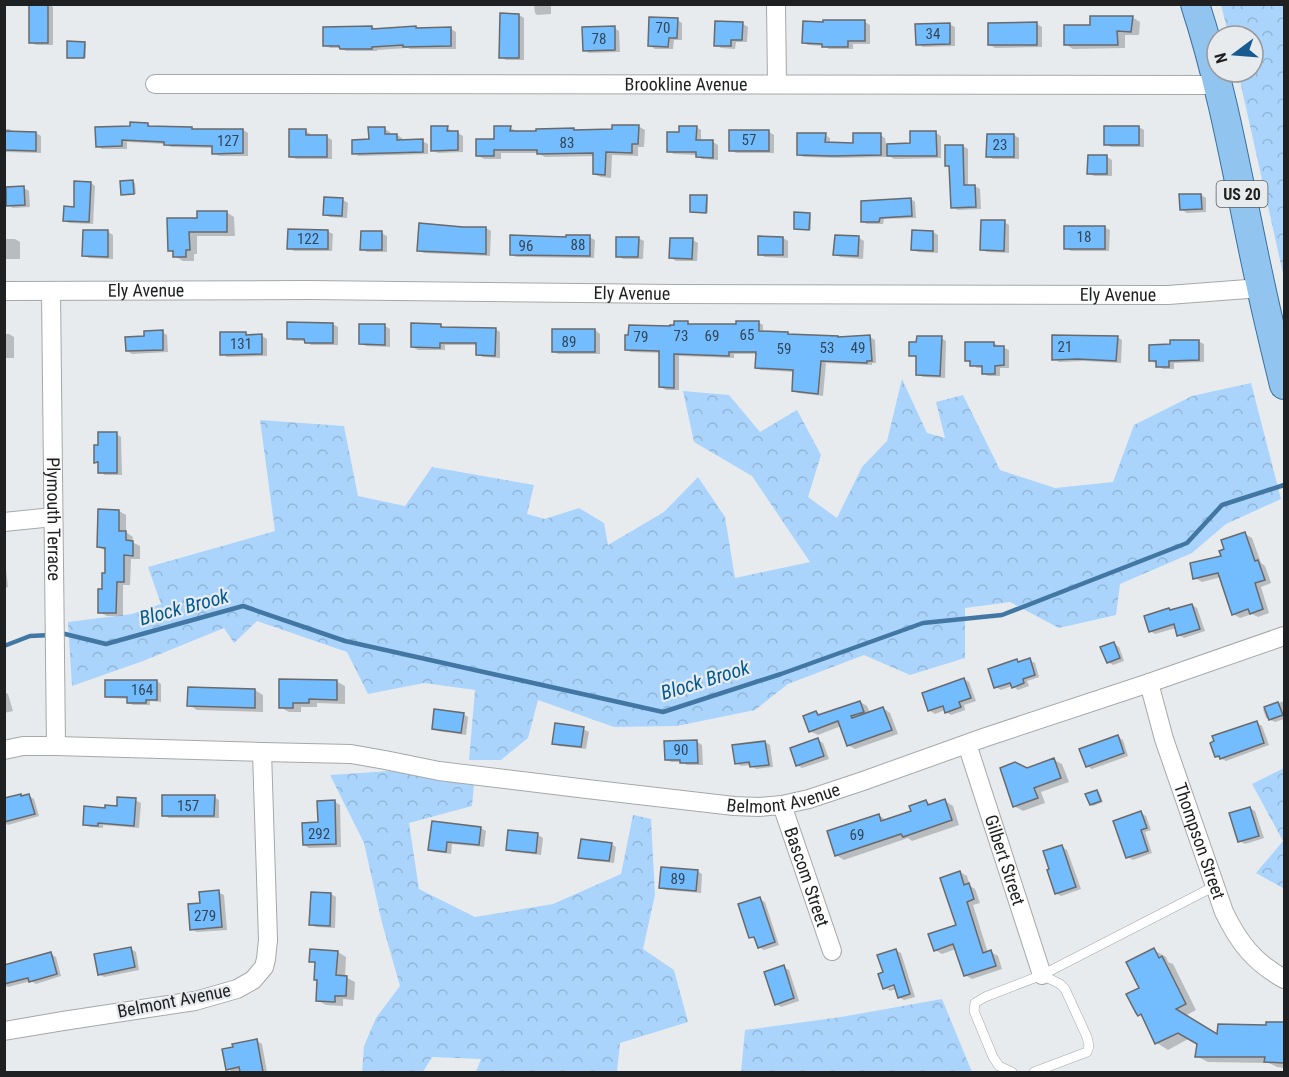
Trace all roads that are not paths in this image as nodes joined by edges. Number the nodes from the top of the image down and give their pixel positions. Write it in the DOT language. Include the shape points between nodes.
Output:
graph roads {
  1 [pos="776,4"];
  2 [pos="1195,4"];
  3 [pos="155,84"];
  4 [pos="777,84"];
  5 [pos="1217,85"];
  6 [pos="1261,288"];
  7 [pos="4,291"];
  8 [pos="51,291"];
  9 [pos="1284,385"];
  10 [pos="53,517"];
  11 [pos="4,522"];
  12 [pos="1284,636"];
  13 [pos="1149,683"];
  14 [pos="967,744"];
  15 [pos="56,746"];
  16 [pos="4,750"];
  17 [pos="262,752"];
  18 [pos="782,805"];
  19 [pos="1215,886"];
  20 [pos="832,951"];
  21 [pos="1042,975"];
  22 [pos="1284,979"];
  23 [pos="4,1031"];
  24 [pos="1012,1072"];
  25 [pos="1034,1072"];
  1 -- 4 [label="street"];
  2 -- 5 [label="main road, US 20"];
  3 -- 4 [label="street, Brookline Avenue"];
  4 -- 5 [label="street, Brookline Avenue"];
  5 -- 6 [label="main road, US 20"];
  6 -- 8 [label="street, Ely Avenue" via="1168,295"];
  6 -- 9 [label="main road, US 20"];
  7 -- 8 [label="street, Ely Avenue"];
  8 -- 10 [label="street, Plymouth Terrace"];
  10 -- 11 [label="street"];
  10 -- 15 [label="street, Plymouth Terrace"];
  12 -- 13 [label="street, Belmont Avenue"];
  13 -- 14 [label="street, Belmont Avenue"];
  13 -- 19 [label="street, Thompson Street"];
  14 -- 18 [label="street, Belmont Avenue"];
  14 -- 21 [label="street, Gilbert Street"];
  15 -- 16 [label="street, Belmont Avenue"];
  15 -- 17 [label="street, Belmont Avenue"];
  17 -- 18 [label="street, Belmont Avenue" via="351,754 440,771 587,789 734,806"];
  17 -- 23 [label="street, Belmont Avenue" via="268,940 264,967 259,974 237,989 195,1001"];
  18 -- 20 [label="street, Bascom Street"];
  19 -- 21 [label="lane"];
  19 -- 22 [label="street, Thompson Street" via="1238,939 1255,958"];
  21 -- 24 [label="lane" via="975,1003 974,1011 993,1057 999,1066"];
  21 -- 25 [label="lane" via="1065,989 1089,1046 1087,1052"];
}
